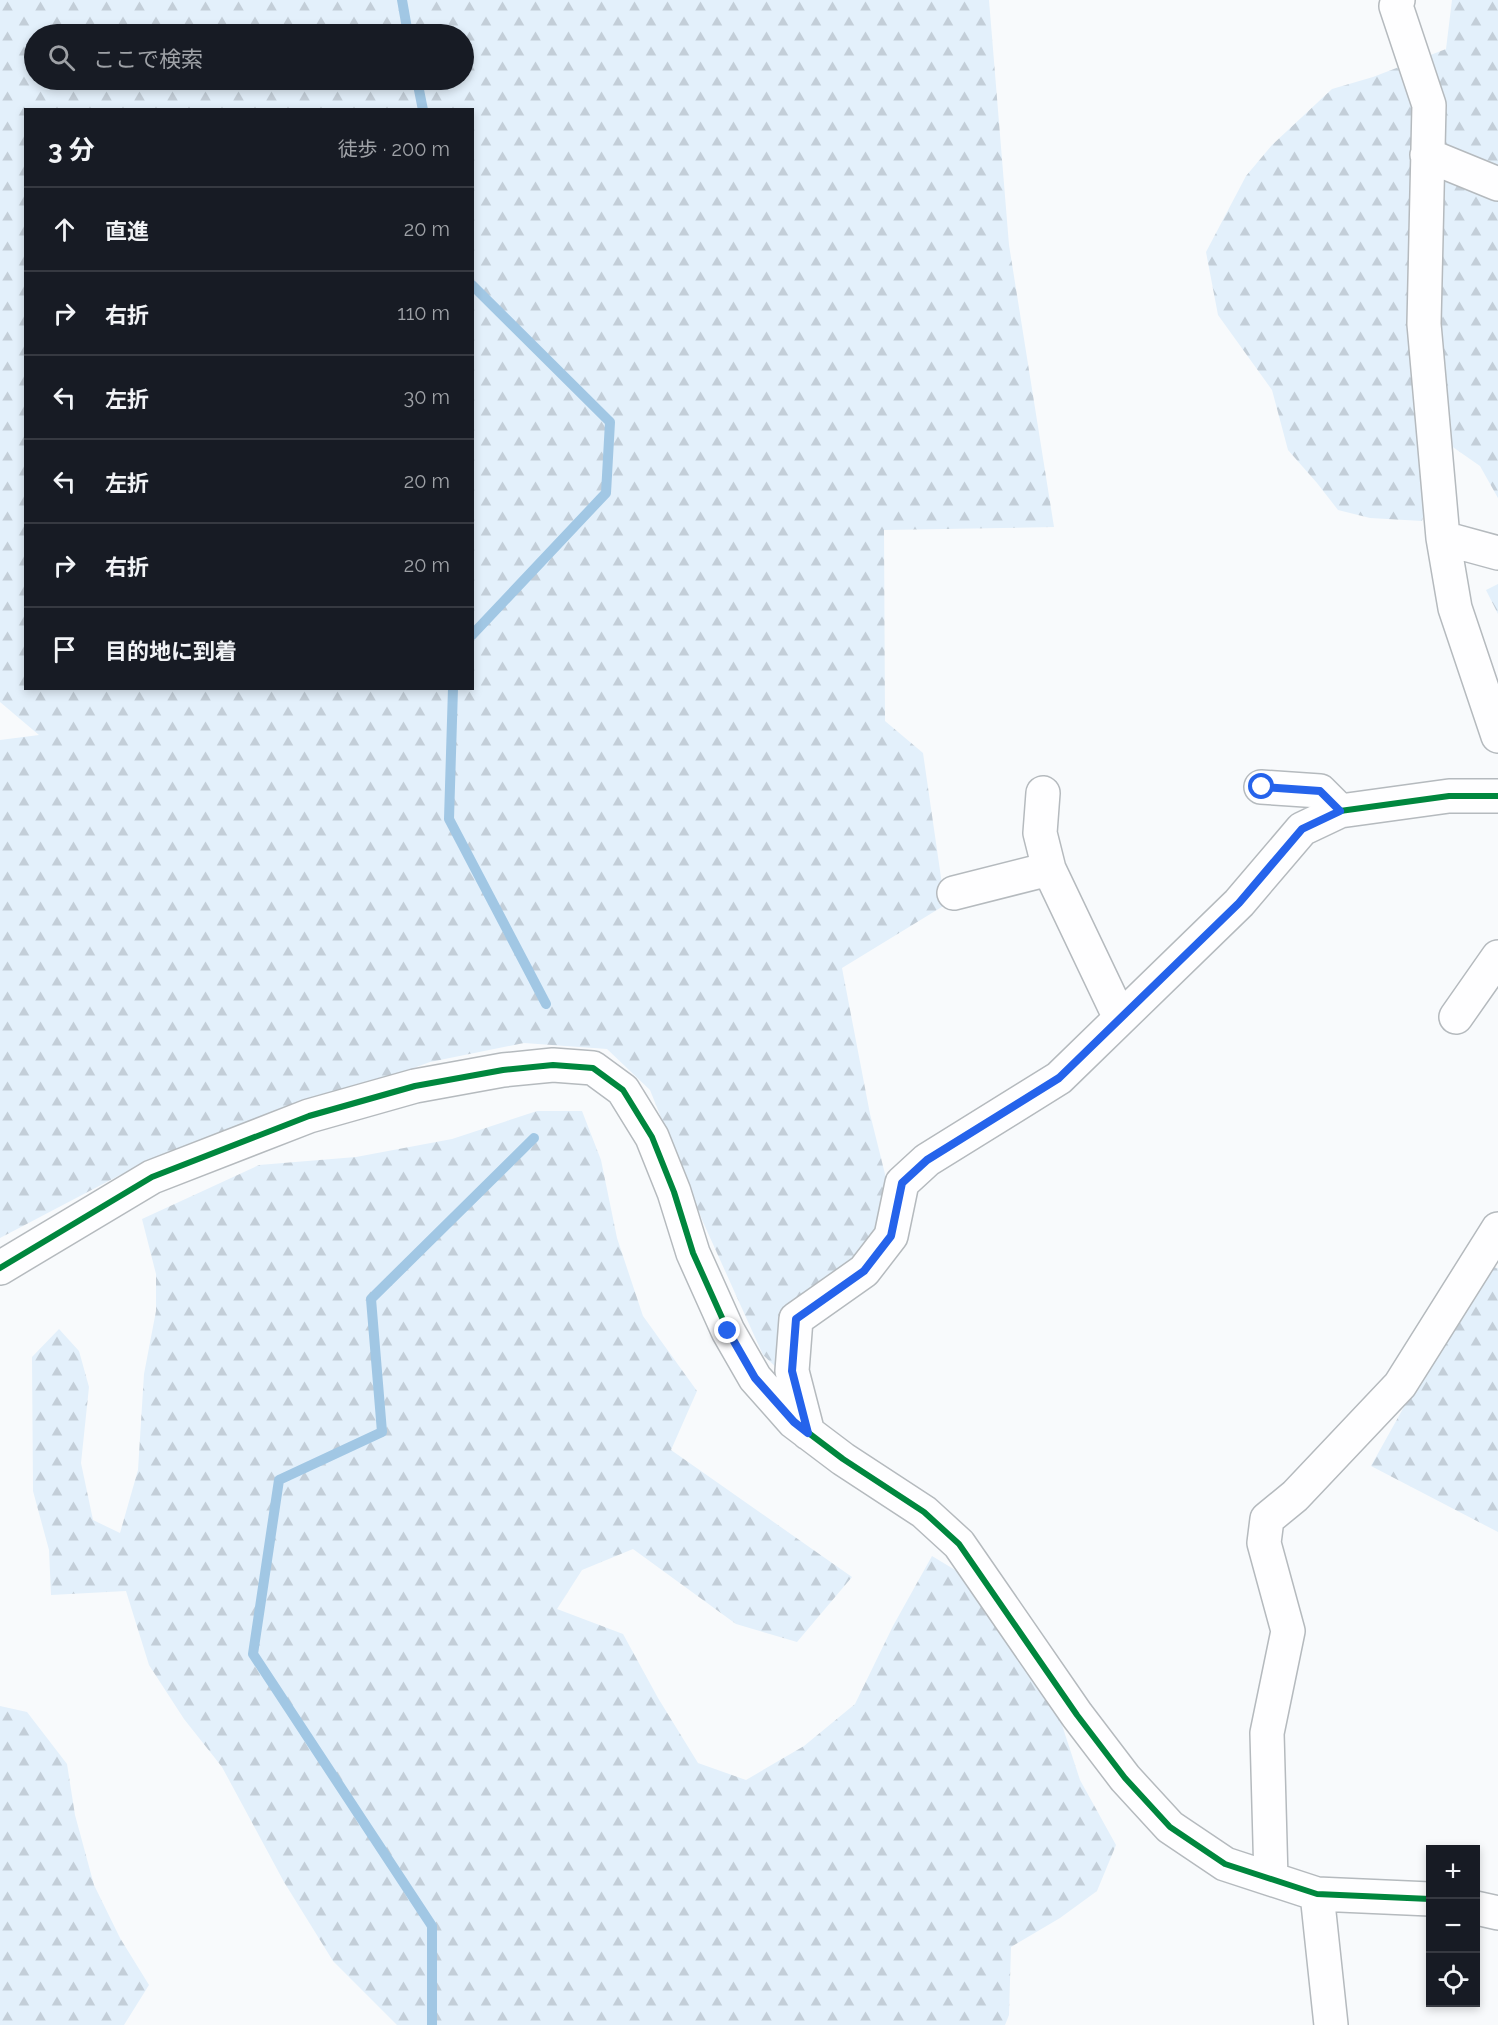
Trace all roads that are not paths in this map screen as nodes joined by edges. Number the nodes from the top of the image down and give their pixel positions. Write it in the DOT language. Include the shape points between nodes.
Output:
graph roads {
  1 [pos="1398,0"];
  2 [pos="1427,155"];
  3 [pos="1498,184"];
  4 [pos="1443,538"];
  5 [pos="1498,553"];
  6 [pos="1498,736"];
  7 [pos="1262,787"];
  8 [pos="1043,793"];
  9 [pos="1498,796"];
  10 [pos="1340,811"];
  11 [pos="1049,869"];
  12 [pos="954,893"];
  13 [pos="1498,957"];
  14 [pos="1455,1017"];
  15 [pos="1120,1018"];
  16 [pos="1498,1229"];
  17 [pos="0,1268"];
  18 [pos="808,1433"];
  19 [pos="1271,1879"];
  20 [pos="1317,1894"];
  21 [pos="1426,1899"];
  22 [pos="1480,1909"];
  23 [pos="1498,1913"];
  24 [pos="1331,2025"];
  1 -- 2 [label="street" via="1396,6 1429,105"];
  2 -- 3 [label="street"];
  2 -- 4 [label="street" via="1424,324"];
  4 -- 5 [label="street"];
  4 -- 6 [label="street" via="1455,608"];
  7 -- 10 [label="street" via="1320,791"];
  8 -- 11 [label="street" via="1040,833"];
  9 -- 10 [label="street" via="1449,796"];
  10 -- 15 [label="street" via="1302,829 1239,903"];
  11 -- 12 [label="street"];
  11 -- 15 [label="street"];
  13 -- 14 [label="street"];
  15 -- 18 [label="street" via="1059,1078 927,1160 902,1183 891,1236 864,1271 796,1319 792,1371"];
  16 -- 19 [label="street" via="1400,1385 1295,1497 1267,1519 1264,1543 1288,1631 1267,1733"];
  17 -- 18 [label="street" via="152,1177 309,1116 415,1086 503,1070 553,1065 593,1068 623,1090 652,1137 693,1253 728,1331 755,1378"];
  18 -- 19 [label="street" via="924,1512 959,1544 1077,1715 1125,1778 1170,1827 1225,1864"];
  19 -- 20 [label="street"];
  20 -- 21 [label="street"];
  20 -- 24 [label="street"];
  22 -- 23 [label="street"];
}
